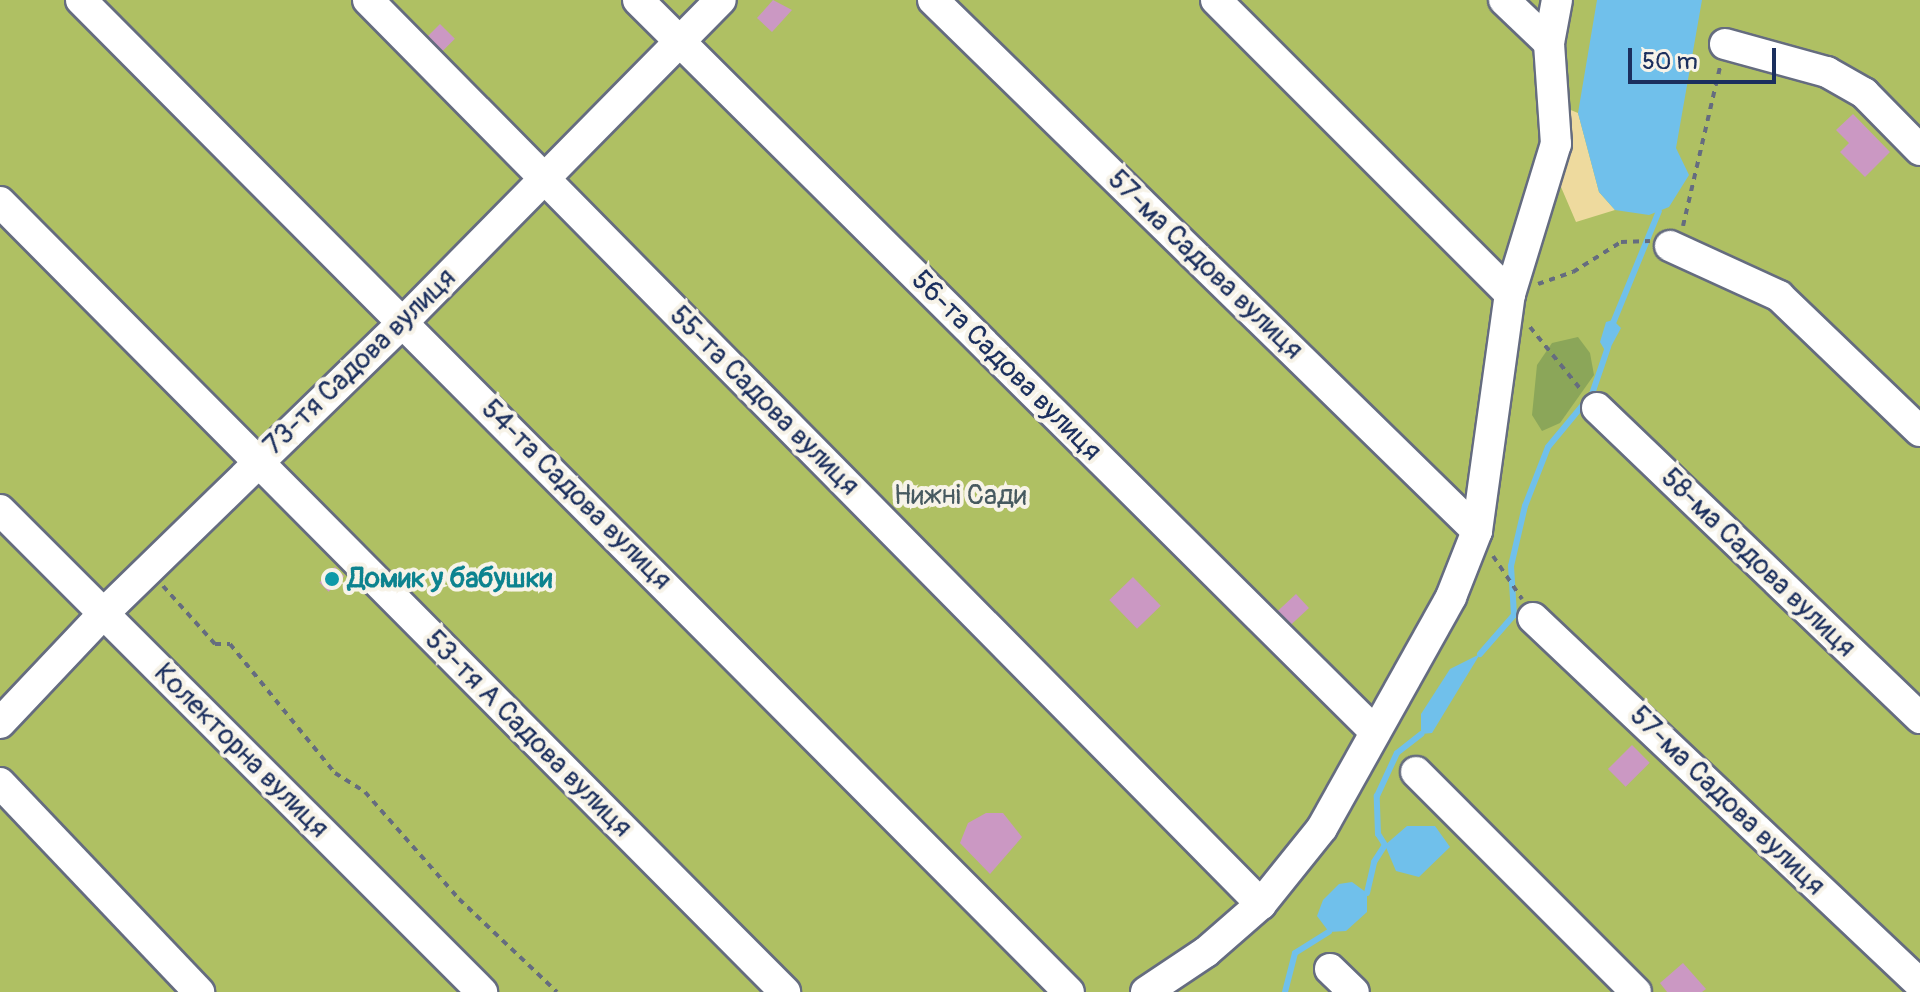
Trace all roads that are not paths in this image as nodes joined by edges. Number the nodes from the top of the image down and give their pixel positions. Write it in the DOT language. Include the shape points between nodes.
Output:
graph roads {
  1 [pos="81,0"];
  2 [pos="368,0"];
  3 [pos="638,0"];
  4 [pos="721,0"];
  5 [pos="933,0"];
  6 [pos="1216,0"];
  7 [pos="1504,0"];
  8 [pos="1557,0"];
  9 [pos="679,41"];
  10 [pos="1549,43"];
  11 [pos="1725,44"];
  12 [pos="1920,150"];
  13 [pos="544,178"];
  14 [pos="0,202"];
  15 [pos="1670,246"];
  16 [pos="1510,294"];
  17 [pos="404,321"];
  18 [pos="1588,398"];
  19 [pos="1920,431"];
  20 [pos="257,462"];
  21 [pos="0,510"];
  22 [pos="1477,531"];
  23 [pos="1528,610"];
  24 [pos="104,613"];
  25 [pos="1920,718"];
  26 [pos="0,723"];
  27 [pos="1374,731"];
  28 [pos="1416,772"];
  29 [pos="0,783"];
  30 [pos="1261,904"];
  31 [pos="1330,969"];
  32 [pos="1915,984"];
  33 [pos="199,992"];
  34 [pos="482,992"];
  35 [pos="785,992"];
  36 [pos="1069,992"];
  37 [pos="1146,992"];
  38 [pos="1354,992"];
  39 [pos="1636,992"];
  1 -- 17 [label="street, 54-та Садова вулиця"];
  2 -- 13 [label="street, 55-та Садова вулиця"];
  3 -- 9 [label="street, 56-та Садова вулиця"];
  4 -- 9 [label="street, 73-тя Садова вулиця"];
  5 -- 22 [label="street, 57-ма Садова вулиця"];
  6 -- 16 [label="street"];
  7 -- 10 [label="street"];
  8 -- 10 [label="street"];
  9 -- 13 [label="street, 73-тя Садова вулиця"];
  9 -- 27 [label="street, 56-та Садова вулиця"];
  10 -- 16 [label="street" via="1556,144"];
  11 -- 12 [label="street" via="1827,72 1864,93"];
  13 -- 17 [label="street, 73-тя Садова вулиця"];
  13 -- 30 [label="street, 55-та Садова вулиця"];
  14 -- 20 [label="street, 53-тя А Садова вулиця"];
  15 -- 19 [label="street" via="1779,296"];
  16 -- 22 [label="street"];
  17 -- 20 [label="street, 73-тя Садова вулиця"];
  17 -- 36 [label="street, 54-та Садова вулиця"];
  18 -- 25 [label="street, 58-ма Садова вулиця"];
  20 -- 24 [label="street, 73-тя Садова вулиця"];
  20 -- 35 [label="street, 53-тя А Садова вулиця"];
  21 -- 24 [label="street, Колекторна вулиця"];
  22 -- 27 [label="street" via="1451,597"];
  23 -- 32 [label="street, 57-ма Садова вулиця"];
  24 -- 26 [label="street, 73-тя Садова вулиця"];
  24 -- 34 [label="street, Колекторна вулиця"];
  27 -- 30 [label="street" via="1322,828"];
  28 -- 39 [label="street"];
  29 -- 33 [label="street"];
  30 -- 37 [label="street" via="1206,952"];
  31 -- 38 [label="street"];
}
